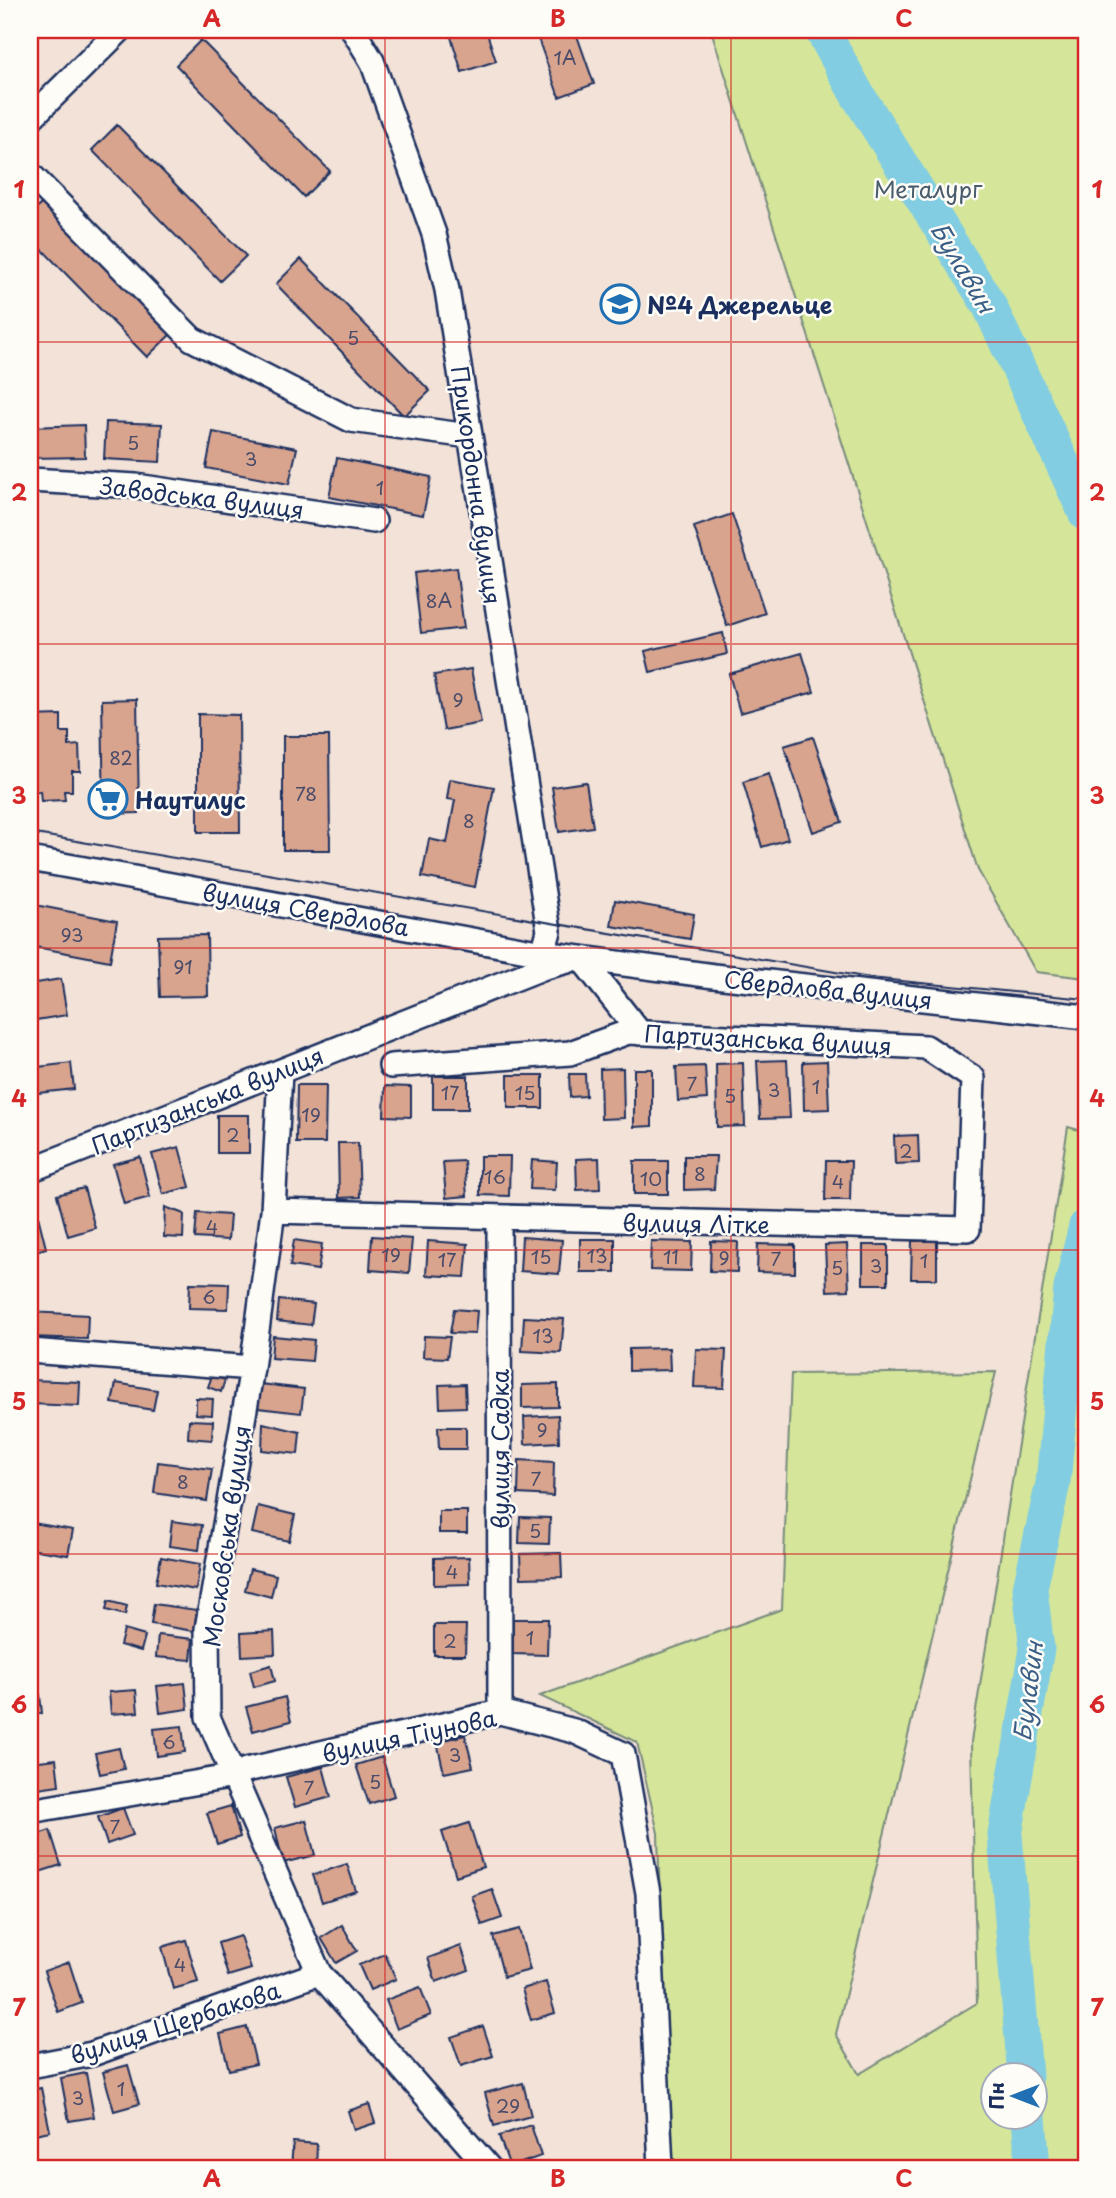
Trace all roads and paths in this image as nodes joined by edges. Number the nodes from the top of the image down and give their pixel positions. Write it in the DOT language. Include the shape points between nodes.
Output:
graph roads {
  1 [pos="120,30"];
  2 [pos="353,30"];
  3 [pos="30,119"];
  4 [pos="30,174"];
  5 [pos="470,436"];
  6 [pos="30,481"];
  7 [pos="374,520"];
  8 [pos="30,859"];
  9 [pos="543,953"];
  10 [pos="581,958"];
  11 [pos="1081,1016"];
  12 [pos="640,1033"];
  13 [pos="391,1066"];
  14 [pos="280,1072"];
  15 [pos="973,1078"];
  16 [pos="30,1170"];
  17 [pos="273,1211"];
  18 [pos="499,1219"];
  19 [pos="30,1351"];
  20 [pos="252,1368"];
  21 [pos="500,1712"];
  22 [pos="235,1776"];
  23 [pos="30,1811"];
  24 [pos="319,1973"];
  25 [pos="30,2066"];
  26 [pos="489,2168"];
  27 [pos="662,2168"];
  1 -- 3 [label="street"];
  2 -- 5 [label="street, Прикордонна вулиця" via="372,61 433,234 447,290"];
  4 -- 5 [label="street" via="192,339 351,420"];
  5 -- 9 [label="street, Прикордонна вулиця" via="549,932"];
  6 -- 7 [label="street, Заводська вулиця" via="161,489"];
  8 -- 9 [label="street, вулиця Свердлова"];
  9 -- 10 [label="street, вулиця Свердлова"];
  10 -- 11 [label="street, Свердлова вулиця"];
  10 -- 12 [label="street"];
  10 -- 14 [label="street, Партизанська вулиця" via="509,980"];
  12 -- 13 [label="street, Партизанська вулиця" via="628,1032 570,1053"];
  12 -- 15 [label="street, Партизанська вулиця" via="926,1047"];
  14 -- 16 [label="street, Партизанська вулиця"];
  14 -- 17 [label="street, Московська вулиця"];
  15 -- 18 [label="street, вулиця Літке" via="968,1229"];
  17 -- 18 [label="street, вулиця Літке"];
  17 -- 20 [label="street, Московська вулиця"];
  18 -- 21 [label="street, вулиця Садка"];
  19 -- 20 [label="street"];
  20 -- 22 [label="street, Московська вулиця" via="207,1629 208,1717"];
  21 -- 22 [label="street, вулиця Тіунова"];
  21 -- 27 [label="street, вулиця Тіунова" via="574,1731 623,1754 648,1893"];
  22 -- 23 [label="street, вулиця Тіунова"];
  22 -- 24 [label="street, Московська вулиця"];
  24 -- 25 [label="street, вулиця Щербакова" via="92,2054"];
  24 -- 26 [label="street, Московська вулиця"];
}
